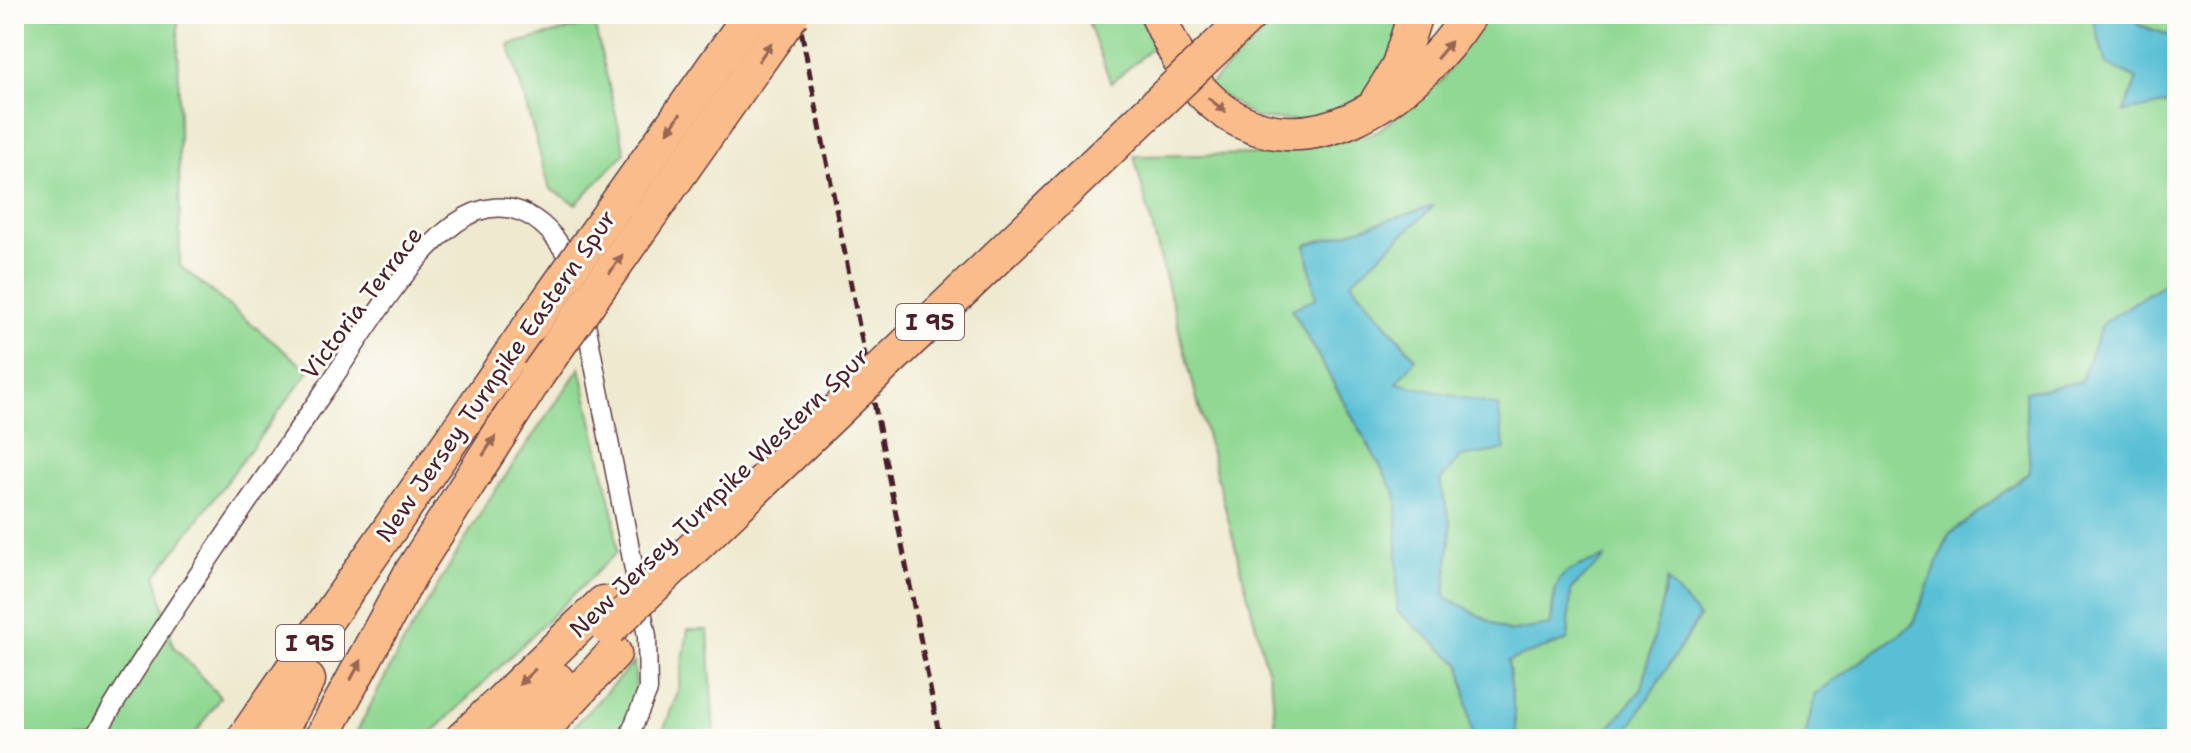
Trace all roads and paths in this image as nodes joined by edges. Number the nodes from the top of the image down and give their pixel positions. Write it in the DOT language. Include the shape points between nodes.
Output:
graph roads {
  1 [pos="751,14"];
  2 [pos="792,14"];
  3 [pos="1218,14"];
  4 [pos="1251,14"];
  5 [pos="1415,14"];
  6 [pos="1470,14"];
  7 [pos="1164,23"];
  8 [pos="1366,111"];
  9 [pos="375,547"];
  10 [pos="609,628"];
  11 [pos="93,739"];
  12 [pos="244,739"];
  13 [pos="276,739"];
  14 [pos="321,739"];
  15 [pos="462,739"];
  16 [pos="497,739"];
  17 [pos="534,739"];
  18 [pos="628,739"];
  1 -- 9 [label="highway, New Jersey Turnpike Eastern Spur / I 95, one-way, bridge"];
  14 -- 2 [label="highway, New Jersey Turnpike Eastern Spur / I 95, one-way, bridge" via="405,584 538,374"];
  3 -- 10 [label="highway, New Jersey Turnpike Western Spur / I 95"];
  4 -- 10 [label="highway, New Jersey Turnpike Western Spur / I 95, bridge" via="786,459 740,523"];
  5 -- 8 [label="highway" via="1398,68"];
  8 -- 6 [label="highway, one-way" via="1392,99 1418,77"];
  7 -- 8 [label="highway, one-way" via="1207,98 1232,116 1288,133 1320,130"];
  9 -- 12 [label="highway, New Jersey Turnpike Eastern Spur / I 95"];
  9 -- 13 [label="highway"];
  10 -- 15 [label="highway, New Jersey Turnpike Western Spur / I 95, one-way"];
  10 -- 16 [label="highway, New Jersey Turnpike Western Spur / I 95"];
  10 -- 17 [label="highway"];
  11 -- 18 [label="street, Victoria Terrace" via="199,572 417,261 458,222 482,210 506,208 525,213 555,234 576,279 647,636 648,690"];
}
